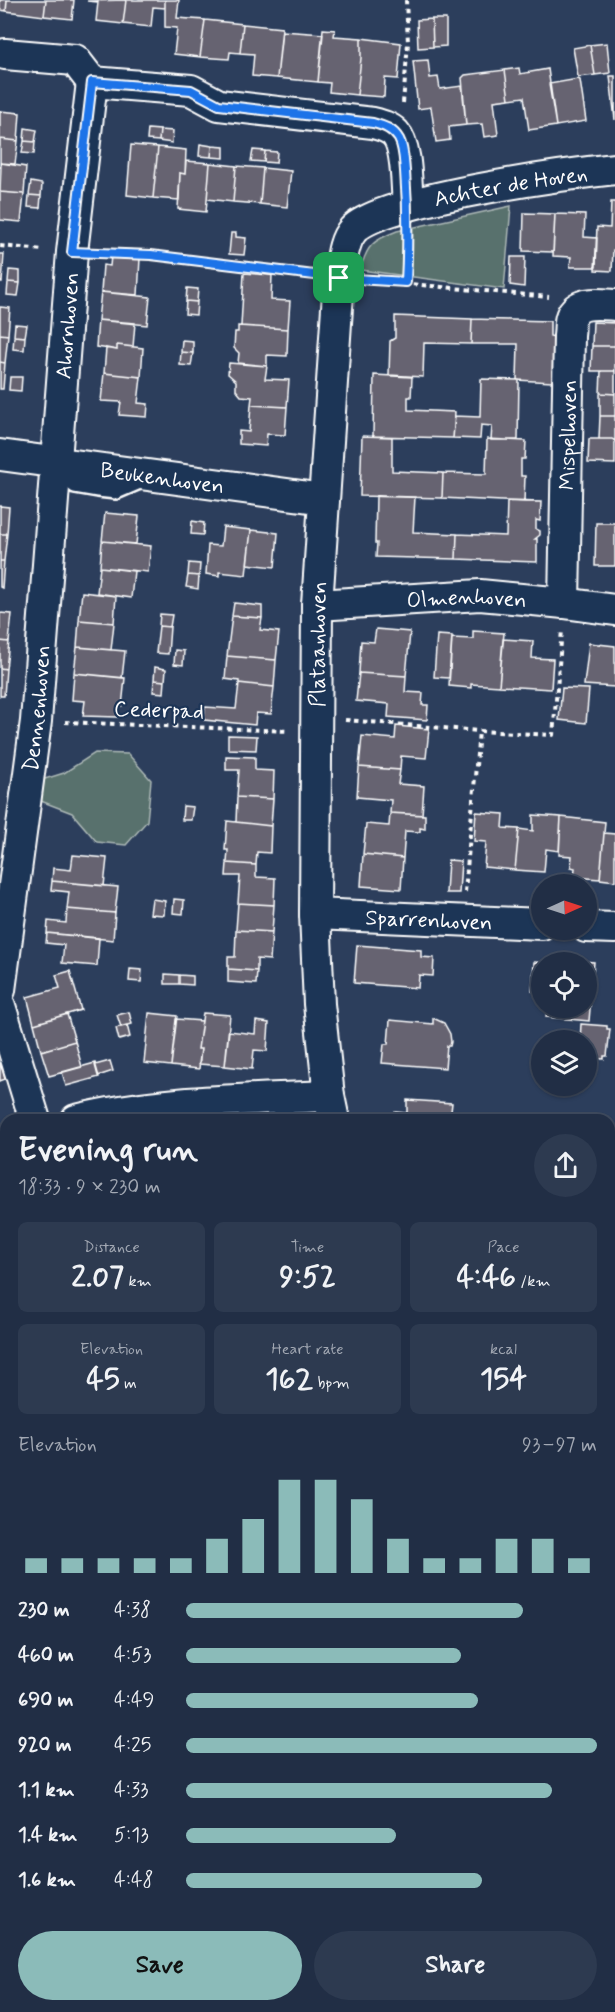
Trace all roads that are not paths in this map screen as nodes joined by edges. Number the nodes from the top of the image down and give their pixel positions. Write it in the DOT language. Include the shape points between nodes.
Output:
graph roads {
  1 [pos="5,54"];
  2 [pos="92,82"];
  3 [pos="615,169"];
  4 [pos="408,205"];
  5 [pos="615,305"];
  6 [pos="0,455"];
  7 [pos="55,463"];
  8 [pos="324,499"];
  9 [pos="564,603"];
  10 [pos="317,605"];
  11 [pos="615,610"];
  12 [pos="8,872"];
  13 [pos="315,914"];
  14 [pos="531,923"];
  15 [pos="597,927"];
  16 [pos="615,928"];
  17 [pos="0,990"];
  18 [pos="0,1006"];
  19 [pos="332,1108"];
  20 [pos="33,1114"];
  21 [pos="101,1114"];
  1 -- 2 [label="street" via="75,60"];
  2 -- 4 [label="street" via="191,90 219,105 387,127 401,141"];
  2 -- 7 [label="street, Ahornhoven" via="72,252"];
  3 -- 4 [label="street, Achter de Hoven" via="505,184"];
  4 -- 8 [label="street, Plataanhoven" via="372,217 353,230 343,254"];
  5 -- 9 [label="street, Mispelhoven" via="592,304 576,309 572,316"];
  6 -- 7 [label="street, Beukenhoven"];
  7 -- 8 [label="street, Beukenhoven"];
  7 -- 12 [label="street, Dennenhoven" via="36,722"];
  8 -- 10 [label="street, Plataanhoven"];
  9 -- 10 [label="street, Olmenhoven" via="480,595"];
  9 -- 11 [label="street, Olmenhoven"];
  10 -- 13 [label="street, Plataanhoven"];
  12 -- 17 [label="street, Dennenhoven"];
  13 -- 14 [label="street, Sparrenhoven"];
  13 -- 19 [label="street, Plataanhoven" via="319,1004"];
  15 -- 16 [label="street"];
  18 -- 20 [label="street"];
  19 -- 21 [label="street" via="188,1102"];
}
